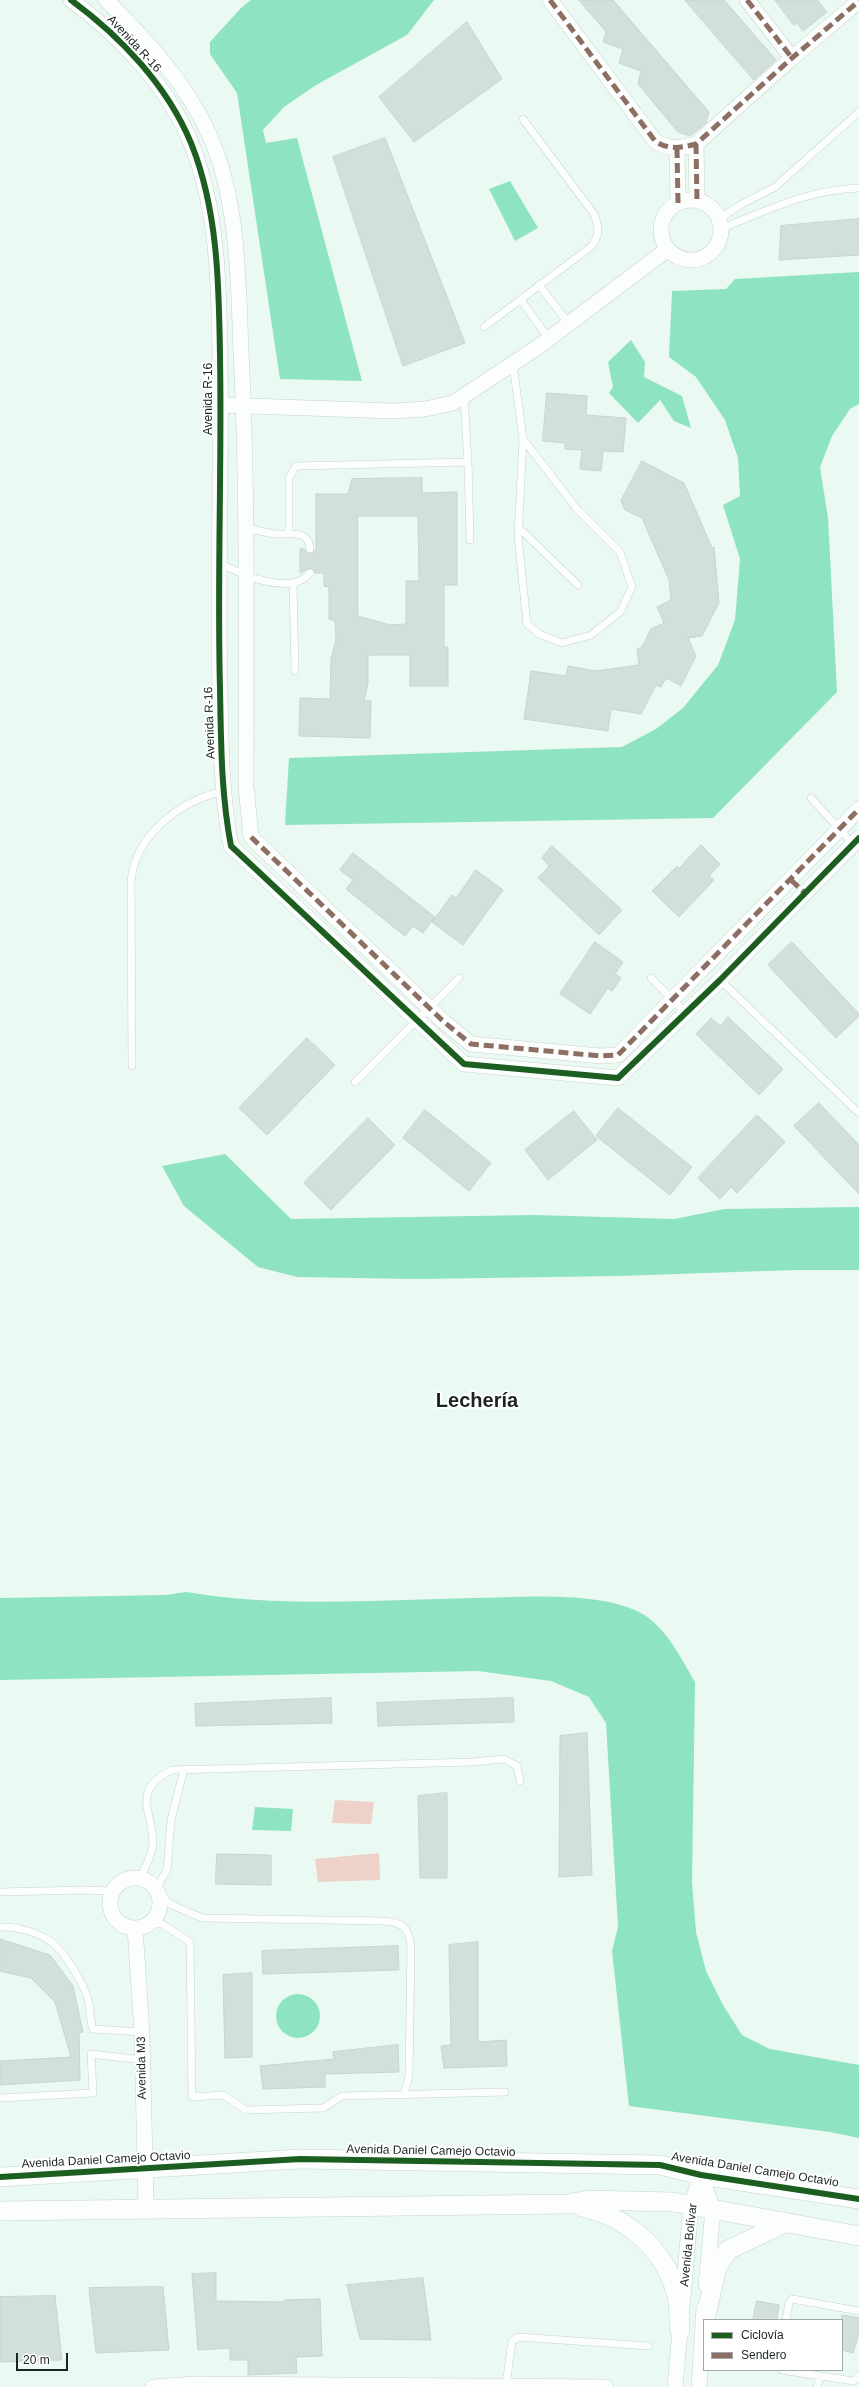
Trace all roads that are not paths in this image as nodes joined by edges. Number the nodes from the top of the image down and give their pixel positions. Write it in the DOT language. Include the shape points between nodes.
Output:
graph roads {
  1 [pos="71,0"];
  2 [pos="106,0"];
  3 [pos="550,0"];
  4 [pos="747,0"];
  5 [pos="859,1"];
  6 [pos="792,58"];
  7 [pos="859,112"];
  8 [pos="523,119"];
  9 [pos="696,144"];
  10 [pos="677,148"];
  11 [pos="859,188"];
  12 [pos="697,201"];
  13 [pos="678,203"];
  14 [pos="720,224"];
  15 [pos="668,249"];
  16 [pos="539,285"];
  17 [pos="520,300"];
  18 [pos="569,324"];
  19 [pos="484,327"];
  20 [pos="549,339"];
  21 [pos="513,364"];
  22 [pos="464,396"];
  23 [pos="221,405"];
  24 [pos="244,406"];
  25 [pos="523,439"];
  26 [pos="468,462"];
  27 [pos="518,527"];
  28 [pos="245,528"];
  29 [pos="289,532"];
  30 [pos="470,540"];
  31 [pos="310,549"];
  32 [pos="218,562"];
  33 [pos="310,573"];
  34 [pos="245,576"];
  35 [pos="293,582"];
  36 [pos="578,585"];
  37 [pos="295,671"];
  38 [pos="224,791"];
  39 [pos="811,798"];
  40 [pos="859,809"];
  41 [pos="840,830"];
  42 [pos="251,837"];
  43 [pos="856,841"];
  44 [pos="231,846"];
  45 [pos="791,880"];
  46 [pos="805,893"];
  47 [pos="459,978"];
  48 [pos="651,978"];
  49 [pos="720,980"];
  50 [pos="672,999"];
  51 [pos="430,1009"];
  52 [pos="686,1013"];
  53 [pos="416,1022"];
  54 [pos="132,1066"];
  55 [pos="355,1082"];
  56 [pos="859,1113"];
  57 [pos="184,1769"];
  58 [pos="520,1781"];
  59 [pos="140,1878"];
  60 [pos="112,1891"];
  61 [pos="0,1892"];
  62 [pos="158,1892"];
  63 [pos="150,1924"];
  64 [pos="0,1926"];
  65 [pos="135,1928"];
  66 [pos="142,2032"];
  67 [pos="142,2060"];
  68 [pos="505,2092"];
  69 [pos="404,2094"];
  70 [pos="0,2098"];
  71 [pos="145,2168"];
  72 [pos="701,2175"];
  73 [pos="0,2177"];
  74 [pos="859,2199"];
  75 [pos="568,2204"];
  76 [pos="691,2206"];
  77 [pos="146,2208"];
  78 [pos="713,2210"];
  79 [pos="0,2211"];
  80 [pos="785,2223"];
  81 [pos="859,2236"];
  82 [pos="859,2311"];
  83 [pos="704,2319"];
  84 [pos="705,2319"];
  85 [pos="786,2319"];
  86 [pos="680,2331"];
  87 [pos="703,2337"];
  88 [pos="648,2346"];
  89 [pos="788,2371"];
  90 [pos="820,2376"];
  91 [pos="859,2376"];
  92 [pos="196,2385"];
  93 [pos="506,2385"];
  94 [pos="567,2386"];
  95 [pos="153,2387"];
  96 [pos="606,2387"];
  97 [pos="675,2387"];
  98 [pos="699,2387"];
  99 [pos="817,2387"];
  1 -- 23 [label="street, Avenida R-16" via="123,44 155,81 176,113 191,144 207,197 217,268"];
  2 -- 24 [label="street, Avenida R-16" via="151,44 185,88 210,135 224,177 236,258"];
  3 -- 10 [label="street" via="655,140 662,146"];
  4 -- 6 [label="street"];
  5 -- 6 [label="street"];
  6 -- 9 [label="street"];
  7 -- 14 [label="lane" via="775,187 742,204"];
  8 -- 16 [label="lane" via="594,214 599,226 598,237 592,246"];
  9 -- 10 [label="street"];
  9 -- 12 [label="street"];
  10 -- 13 [label="street"];
  11 -- 14 [label="lane" via="839,189 797,198"];
  12 -- 13 [label="street"];
  12 -- 14 [label="street" via="710,207"];
  13 -- 15 [label="street" via="669,209 664,218 662,234"];
  14 -- 15 [label="street" via="717,244 708,255 686,260"];
  15 -- 18 [label="street"];
  16 -- 17 [label="lane"];
  16 -- 18 [label="lane"];
  17 -- 19 [label="lane"];
  17 -- 20 [label="lane"];
  18 -- 20 [label="street"];
  20 -- 21 [label="street"];
  21 -- 22 [label="street"];
  21 -- 25 [label="lane"];
  22 -- 24 [label="street" via="453,403 425,410"];
  22 -- 26 [label="lane"];
  23 -- 24 [label="street"];
  23 -- 32 [label="street, Avenida R-16"];
  24 -- 28 [label="street, Avenida R-16"];
  25 -- 27 [label="lane"];
  25 -- 27 [label="lane" via="577,509 620,552 632,586 620,612 591,635 562,643 539,634 527,624"];
  26 -- 29 [label="lane" via="296,466 289,478"];
  26 -- 30 [label="lane"];
  27 -- 36 [label="lane"];
  28 -- 29 [label="lane" via="276,534"];
  28 -- 34 [label="street, Avenida R-16"];
  29 -- 31 [label="lane" via="302,535 310,543"];
  32 -- 34 [label="lane"];
  32 -- 38 [label="street, Avenida R-16"];
  33 -- 35 [label="lane" via="305,579"];
  34 -- 35 [label="lane" via="258,580"];
  34 -- 42 [label="street, Avenida R-16" via="246,786"];
  35 -- 37 [label="lane"];
  38 -- 44 [label="street, Avenida R-16" via="225,817"];
  38 -- 54 [label="lane" via="199,800 167,820 146,838 134,860 131,883"];
  39 -- 41 [label="lane"];
  40 -- 41 [label="street"];
  41 -- 43 [label="lane"];
  41 -- 45 [label="street"];
  42 -- 44 [label="street"];
  42 -- 51 [label="street"];
  43 -- 46 [label="street"];
  44 -- 53 [label="street"];
  45 -- 46 [label="street"];
  45 -- 50 [label="street"];
  46 -- 49 [label="street"];
  47 -- 51 [label="lane"];
  48 -- 50 [label="lane"];
  49 -- 52 [label="street"];
  49 -- 56 [label="lane"];
  50 -- 51 [label="street" via="618,1055 601,1056 471,1044"];
  50 -- 52 [label="lane"];
  51 -- 53 [label="lane"];
  52 -- 53 [label="street" via="618,1078 464,1064"];
  53 -- 55 [label="lane"];
  57 -- 58 [label="lane" via="428,1764 504,1759 517,1766"];
  57 -- 59 [label="lane" via="163,1775 148,1794 146,1813 152,1834 152,1848"];
  57 -- 62 [label="lane" via="171,1820 167,1870"];
  59 -- 60 [label="street" via="127,1879"];
  59 -- 62 [label="street" via="152,1883"];
  60 -- 61 [label="lane"];
  60 -- 65 [label="street" via="110,1906 115,1919 127,1927"];
  62 -- 63 [label="street" via="160,1907"];
  62 -- 69 [label="lane" via="172,1905 202,1918 382,1921 403,1925 408,1930 410,1947 409,2076"];
  63 -- 65 [label="street"];
  63 -- 69 [label="lane" via="162,1924 190,1942 192,2097 223,2095 246,2110 323,2108 342,2096"];
  64 -- 66 [label="lane" via="11,1926 50,1941 71,1965 81,1984 88,2000 89,2018 94,2029"];
  65 -- 66 [label="street, Avenida M3"];
  66 -- 67 [label="street, Avenida M3"];
  67 -- 70 [label="lane" via="91,2054 93,2093"];
  67 -- 71 [label="street, Avenida M3"];
  68 -- 69 [label="lane"];
  71 -- 72 [label="street, Avenida Daniel Camejo Octavio" via="300,2160 660,2165"];
  71 -- 73 [label="street, Avenida Daniel Camejo Octavio"];
  71 -- 77 [label="street, Avenida M3"];
  72 -- 74 [label="street, Avenida Daniel Camejo Octavio"];
  72 -- 76 [label="street, Avenida Bolívar"];
  72 -- 78 [label="street, Avenida Bolívar"];
  75 -- 76 [label="street" via="588,2200 673,2202"];
  75 -- 77 [label="street"];
  75 -- 86 [label="street" via="598,2210 626,2224 650,2244 667,2271 678,2300"];
  76 -- 78 [label="street"];
  76 -- 86 [label="street, Avenida Bolívar"];
  77 -- 79 [label="street"];
  78 -- 80 [label="street"];
  78 -- 83 [label="street, Avenida Bolívar"];
  80 -- 81 [label="street"];
  80 -- 84 [label="street" via="728,2250 717,2267"];
  82 -- 85 [label="lane" via="792,2299"];
  86 -- 97 [label="street, Avenida Bolívar"];
  87 -- 98 [label="street, Avenida Bolívar"];
  88 -- 93 [label="lane" via="518,2337 512,2341"];
  89 -- 90 [label="lane"];
  90 -- 91 [label="lane" via="854,2382"];
  90 -- 99 [label="lane"];
  92 -- 93 [label="street"];
  92 -- 95 [label="street"];
  93 -- 94 [label="street"];
  94 -- 96 [label="street"];
}
